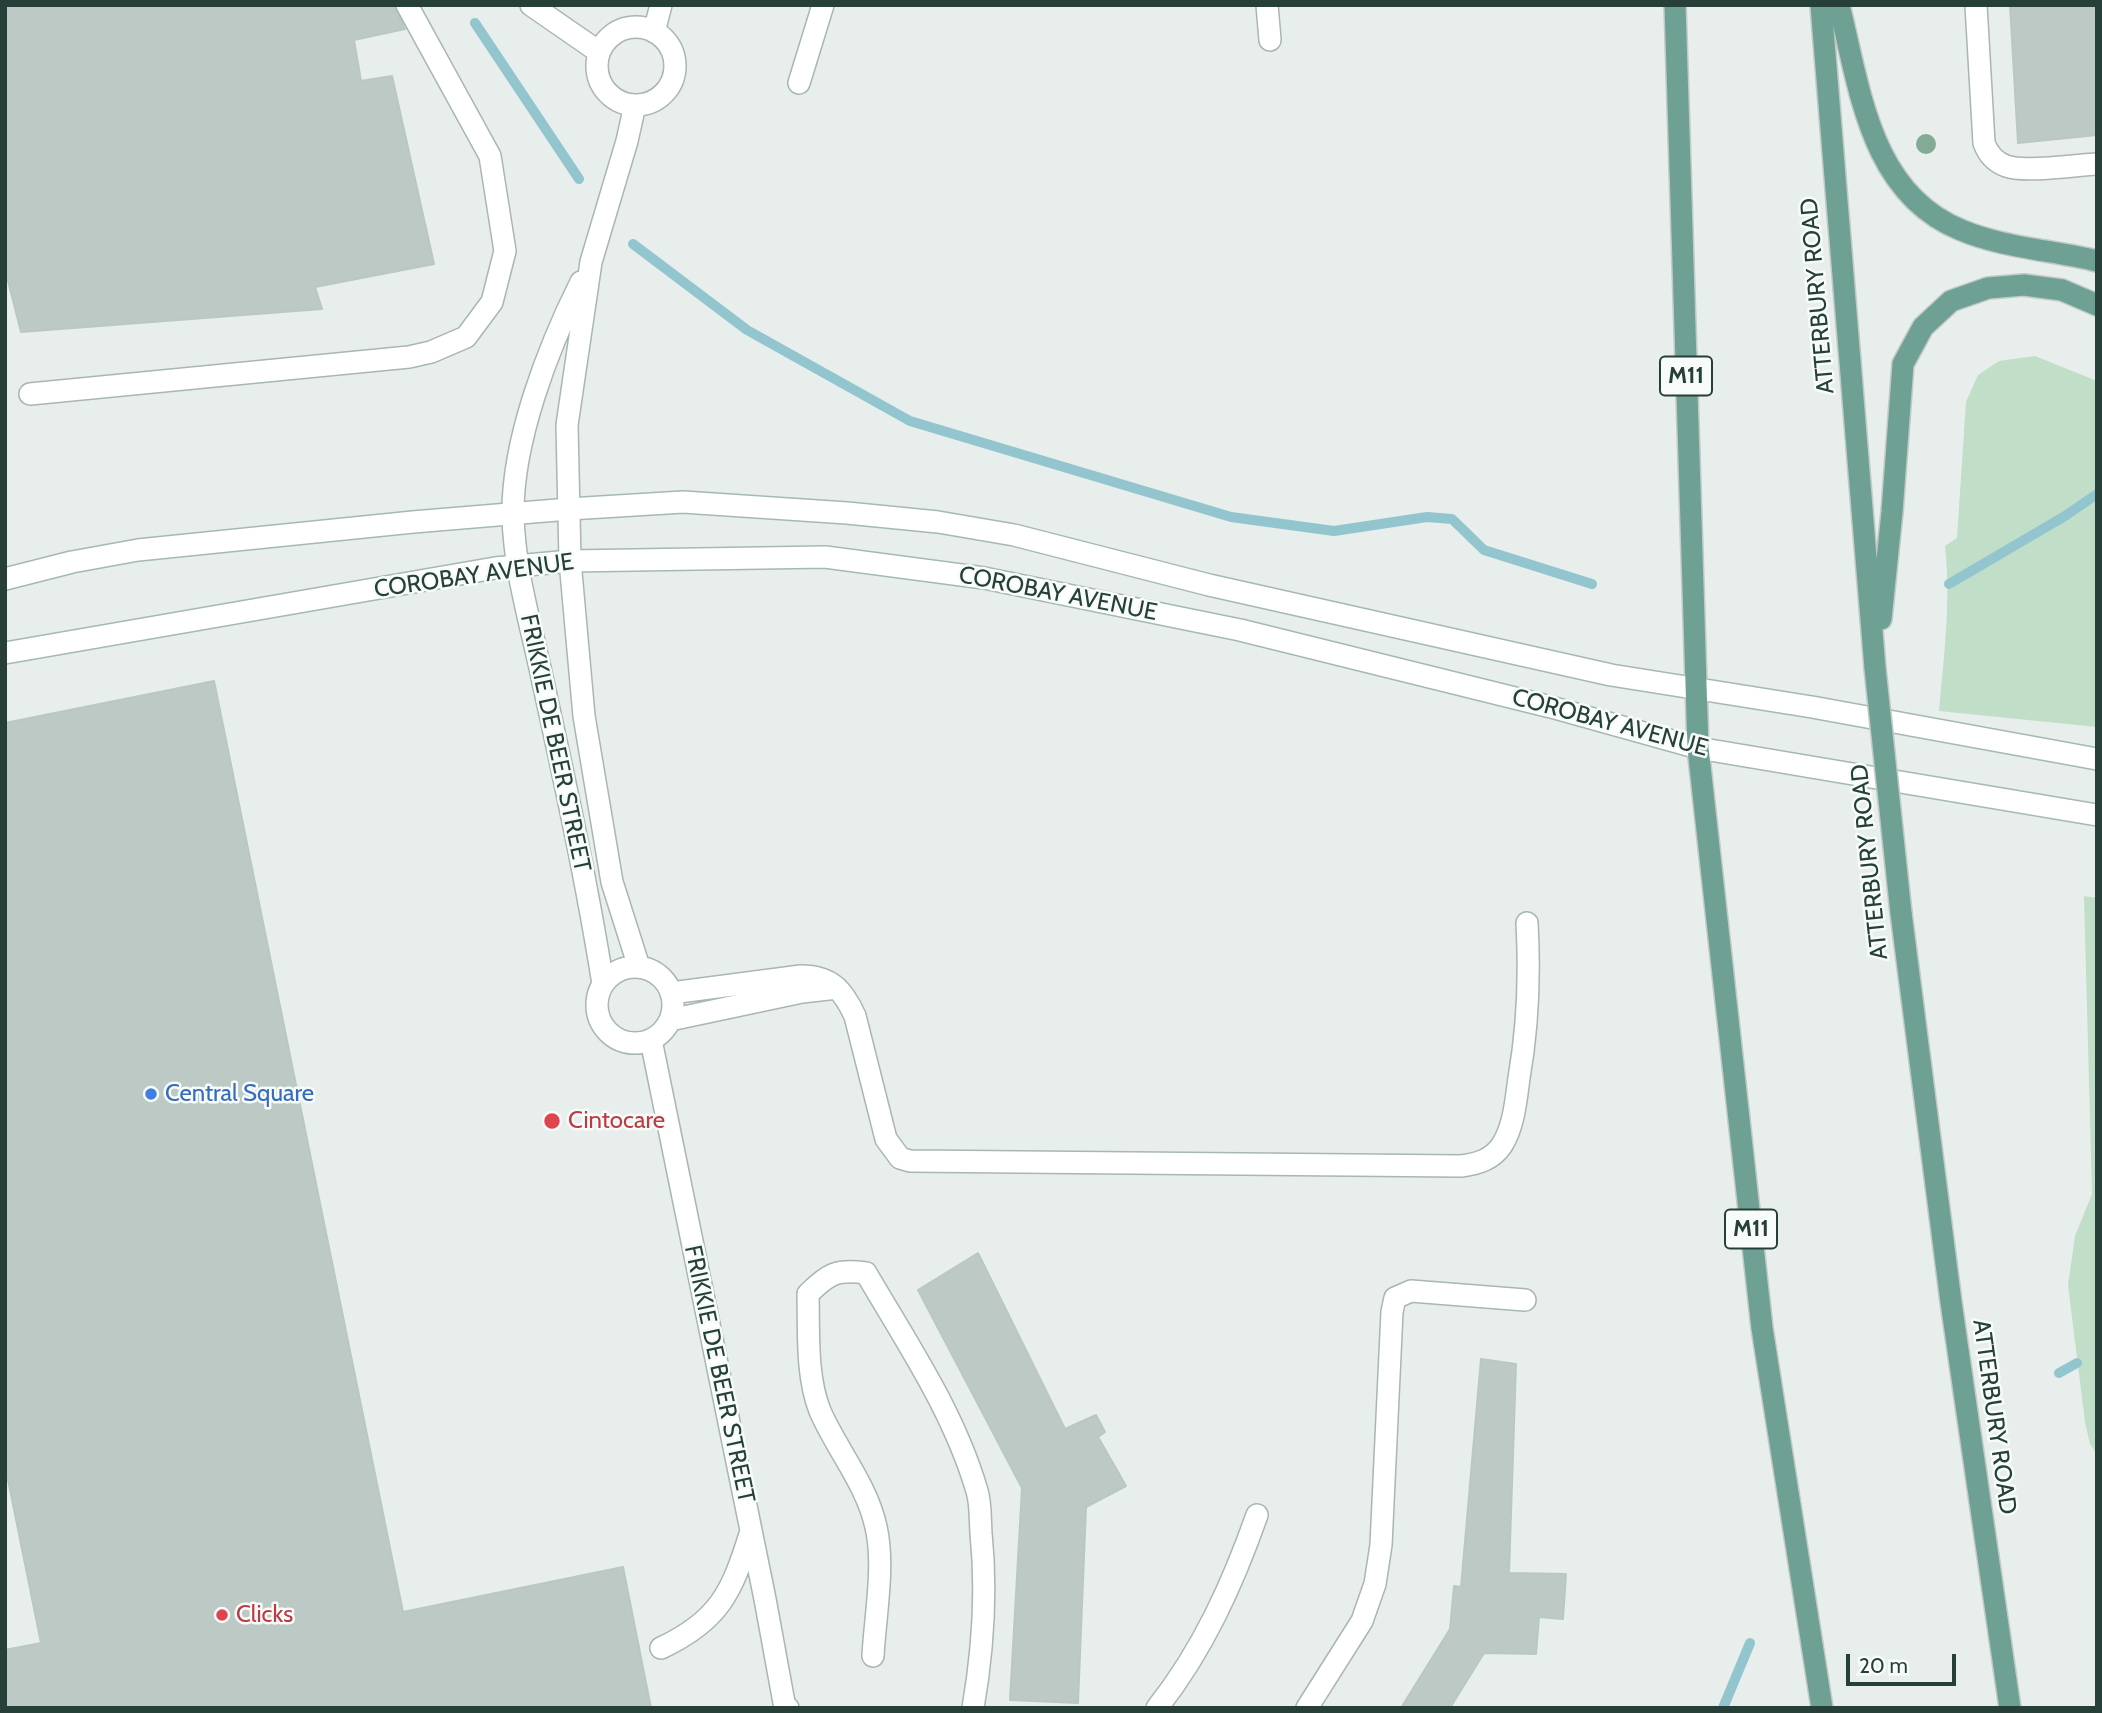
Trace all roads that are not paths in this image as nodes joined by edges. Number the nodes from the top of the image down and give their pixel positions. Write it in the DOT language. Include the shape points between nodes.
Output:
graph roads {
  1 [pos="531,5"];
  2 [pos="661,5"];
  3 [pos="823,5"];
  4 [pos="1267,5"];
  5 [pos="1675,5"];
  6 [pos="1821,5"];
  7 [pos="1839,5"];
  8 [pos="1976,5"];
  9 [pos="418,9"];
  10 [pos="654,32"];
  11 [pos="1270,40"];
  12 [pos="599,52"];
  13 [pos="799,83"];
  14 [pos="635,105"];
  15 [pos="2097,164"];
  16 [pos="2097,261"];
  17 [pos="591,262"];
  18 [pos="2097,305"];
  19 [pos="30,394"];
  20 [pos="569,509"];
  21 [pos="513,515"];
  22 [pos="570,561"];
  23 [pos="518,566"];
  24 [pos="5,579"];
  25 [pos="5,653"];
  26 [pos="1875,668"];
  27 [pos="1696,689"];
  28 [pos="1698,748"];
  29 [pos="2097,759"];
  30 [pos="2097,815"];
  31 [pos="1527,923"];
  32 [pos="639,967"];
  33 [pos="603,984"];
  34 [pos="837,989"];
  35 [pos="671,993"];
  36 [pos="670,1020"];
  37 [pos="651,1040"];
  38 [pos="1525,1300"];
  39 [pos="1257,1515"];
  40 [pos="751,1531"];
  41 [pos="661,1648"];
  42 [pos="873,1656"];
  43 [pos="786,1708"];
  44 [pos="973,1708"];
  45 [pos="1157,1708"];
  46 [pos="1307,1708"];
  47 [pos="1822,1708"];
  48 [pos="2010,1708"];
  1 -- 12 [label="street"];
  2 -- 10 [label="street"];
  3 -- 13 [label="street"];
  4 -- 11 [label="street"];
  5 -- 27 [label="main road, M11"];
  6 -- 26 [label="main road, ATTERBURY ROAD"];
  7 -- 16 [label="main road" via="1874,139 1896,181 1919,206 1960,230"];
  8 -- 15 [label="street" via="1984,143 1989,154 2015,168"];
  9 -- 19 [label="street" via="490,156 505,251 492,302 466,337 409,357"];
  10 -- 12 [label="street" via="626,28 607,40"];
  10 -- 14 [label="street" via="673,54 673,80 655,100"];
  12 -- 14 [label="street" via="599,79 606,91 616,100"];
  14 -- 17 [label="street, FRIKKIE DE BEER STREET"];
  17 -- 20 [label="street, FRIKKIE DE BEER STREET" via="567,425"];
  17 -- 21 [label="street, FRIKKIE DE BEER STREET" via="558,330 533,402 518,460"];
  18 -- 26 [label="main road" via="2062,290 2024,285 1988,288 1951,301 1923,327 1903,364"];
  20 -- 21 [label="street, COROBAY AVENUE"];
  20 -- 22 [label="street, FRIKKIE DE BEER STREET"];
  20 -- 27 [label="street, COROBAY AVENUE" via="683,502 938,522 1014,535 1209,585 1580,668"];
  21 -- 23 [label="street, FRIKKIE DE BEER STREET"];
  21 -- 24 [label="street, COROBAY AVENUE" via="138,550"];
  22 -- 23 [label="street, COROBAY AVENUE"];
  22 -- 28 [label="street, COROBAY AVENUE" via="825,557 985,578 1240,630"];
  22 -- 32 [label="street, FRIKKIE DE BEER STREET" via="584,716 604,838 612,882"];
  23 -- 25 [label="street, COROBAY AVENUE"];
  23 -- 33 [label="street, FRIKKIE DE BEER STREET"];
  26 -- 48 [label="main road, ATTERBURY ROAD, bridge" via="1951,1302"];
  27 -- 28 [label="main road, M11"];
  27 -- 29 [label="street, COROBAY AVENUE"];
  28 -- 30 [label="street, COROBAY AVENUE"];
  28 -- 47 [label="main road, M11" via="1762,1328"];
  31 -- 34 [label="street" via="1528,1023 1514,1111 1496,1152 1477,1164 1461,1166 910,1161 900,1158 886,1139 861,1034 849,1002"];
  32 -- 33 [label="street" via="612,974"];
  32 -- 35 [label="street" via="653,972"];
  33 -- 37 [label="street, FRIKKIE DE BEER STREET" via="597,997 602,1025 623,1042"];
  34 -- 35 [label="street" via="821,977 801,975"];
  34 -- 36 [label="street"];
  35 -- 36 [label="street"];
  36 -- 37 [label="street"];
  37 -- 40 [label="street, FRIKKIE DE BEER STREET"];
  38 -- 46 [label="street" via="1411,1291 1395,1298 1375,1584 1362,1620"];
  39 -- 45 [label="street" via="1223,1604"];
  40 -- 41 [label="street" via="731,1588 716,1610"];
  40 -- 43 [label="street, FRIKKIE DE BEER STREET"];
  42 -- 44 [label="street" via="879,1562 876,1527 820,1410 812,1377 807,1294 825,1276 846,1270 866,1273 932,1385 978,1493 985,1569 982,1656"];
}
